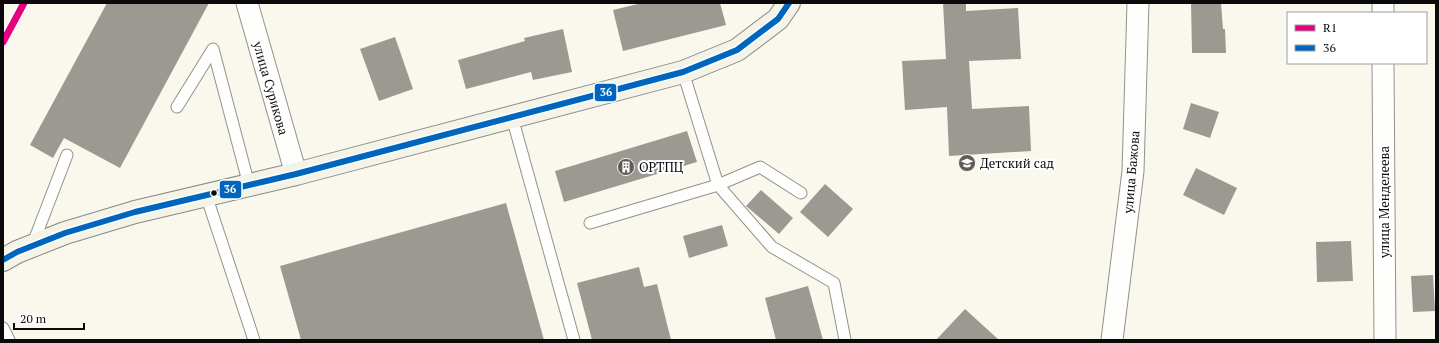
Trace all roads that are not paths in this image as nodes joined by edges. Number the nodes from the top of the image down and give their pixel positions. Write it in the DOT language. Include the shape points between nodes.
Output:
graph roads {
  1 [pos="247,3"];
  2 [pos="789,3"];
  3 [pos="1138,3"];
  4 [pos="1383,64"];
  5 [pos="683,72"];
  6 [pos="177,107"];
  7 [pos="512,117"];
  8 [pos="67,155"];
  9 [pos="296,174"];
  10 [pos="249,185"];
  11 [pos="718,185"];
  12 [pos="801,193"];
  13 [pos="206,195"];
  14 [pos="590,223"];
  15 [pos="31,246"];
  16 [pos="3,260"];
  17 [pos="3,328"];
  18 [pos="9,340"];
  19 [pos="254,340"];
  20 [pos="574,340"];
  21 [pos="845,340"];
  22 [pos="1112,340"];
  23 [pos="1385,340"];
  1 -- 9 [label="street, улица Сурикова"];
  2 -- 5 [label="main road" via="778,19 737,50"];
  3 -- 22 [label="street, улица Бажова" via="1134,170"];
  4 -- 23 [label="street, улица Менделеева"];
  5 -- 7 [label="main road"];
  5 -- 11 [label="lane"];
  6 -- 10 [label="lane" via="213,49"];
  7 -- 9 [label="main road"];
  7 -- 20 [label="lane"];
  8 -- 15 [label="lane"];
  9 -- 10 [label="main road"];
  10 -- 13 [label="main road"];
  11 -- 12 [label="lane" via="760,167"];
  11 -- 14 [label="lane"];
  11 -- 21 [label="lane" via="772,247 834,283"];
  13 -- 15 [label="main road" via="72,230"];
  13 -- 19 [label="lane"];
  15 -- 16 [label="main road"];
  17 -- 18 [label="lane"];
}
